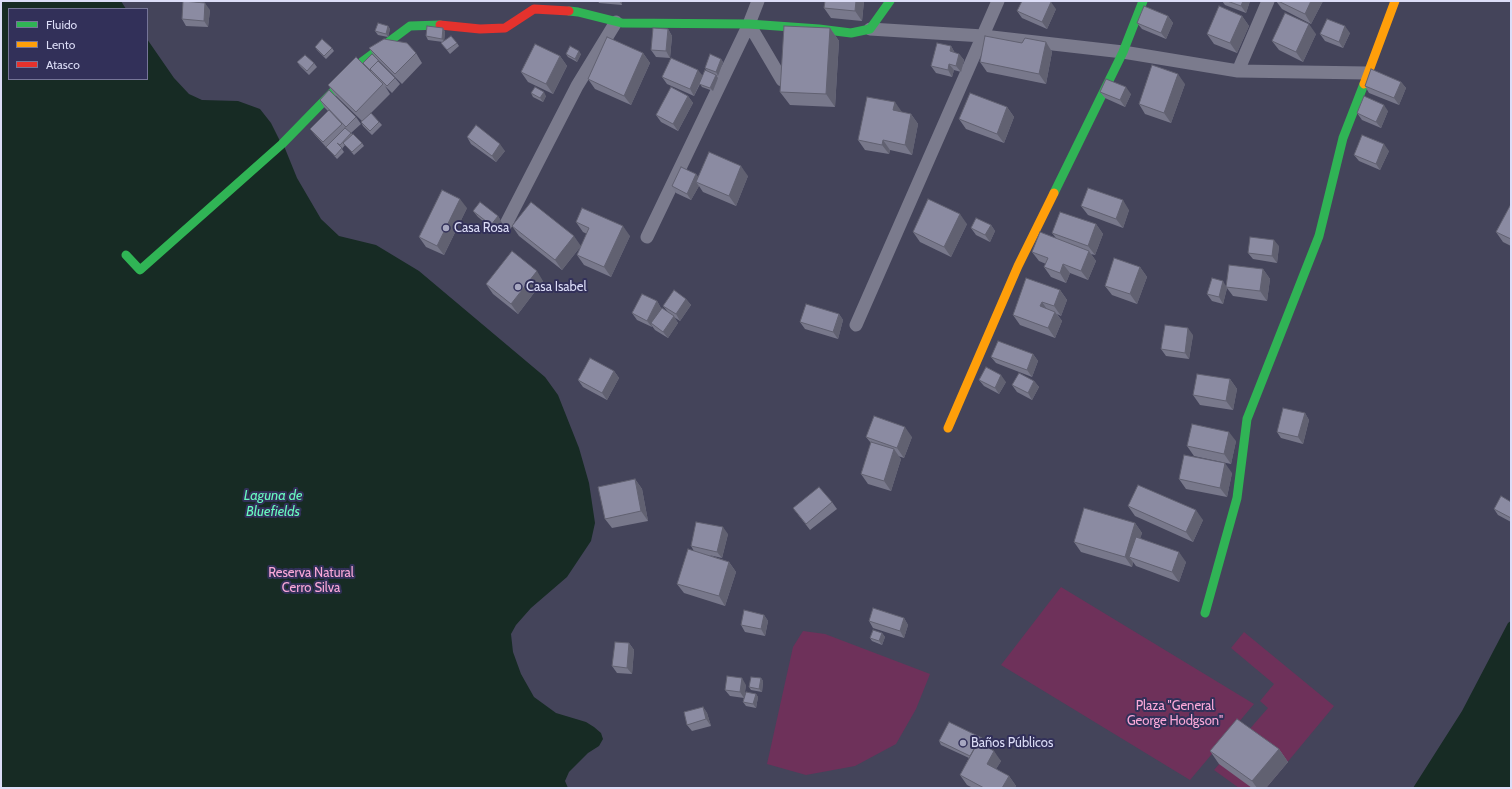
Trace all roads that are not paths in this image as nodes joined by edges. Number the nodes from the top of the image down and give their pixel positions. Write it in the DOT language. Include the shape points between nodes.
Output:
graph roads {
  1 [pos="758,1"];
  2 [pos="890,1"];
  3 [pos="998,1"];
  4 [pos="1143,1"];
  5 [pos="1268,1"];
  6 [pos="1395,1"];
  7 [pos="616,22"];
  8 [pos="749,24"];
  9 [pos="870,29"];
  10 [pos="983,36"];
  11 [pos="1123,52"];
  12 [pos="1238,71"];
  13 [pos="1367,73"];
  14 [pos="782,80"];
  15 [pos="506,224"];
  16 [pos="647,237"];
  17 [pos="126,255"];
  18 [pos="856,325"];
  19 [pos="948,428"];
  20 [pos="1205,613"];
  1 -- 8 [label="street"];
  2 -- 9 [label="street"];
  3 -- 10 [label="street"];
  4 -- 11 [label="street"];
  5 -- 12 [label="street"];
  6 -- 13 [label="street"];
  7 -- 8 [label="street"];
  7 -- 15 [label="street" via="577,86"];
  7 -- 17 [label="street" via="578,12 534,9 505,28 410,26 362,61 282,144 140,270"];
  8 -- 9 [label="street" via="851,33"];
  8 -- 14 [label="street"];
  8 -- 16 [label="street"];
  9 -- 10 [label="street"];
  10 -- 11 [label="street"];
  10 -- 18 [label="street"];
  11 -- 12 [label="street"];
  11 -- 19 [label="street" via="1018,266"];
  12 -- 13 [label="street"];
  13 -- 20 [label="street" via="1343,138 1319,236 1248,419 1237,498"];
}
